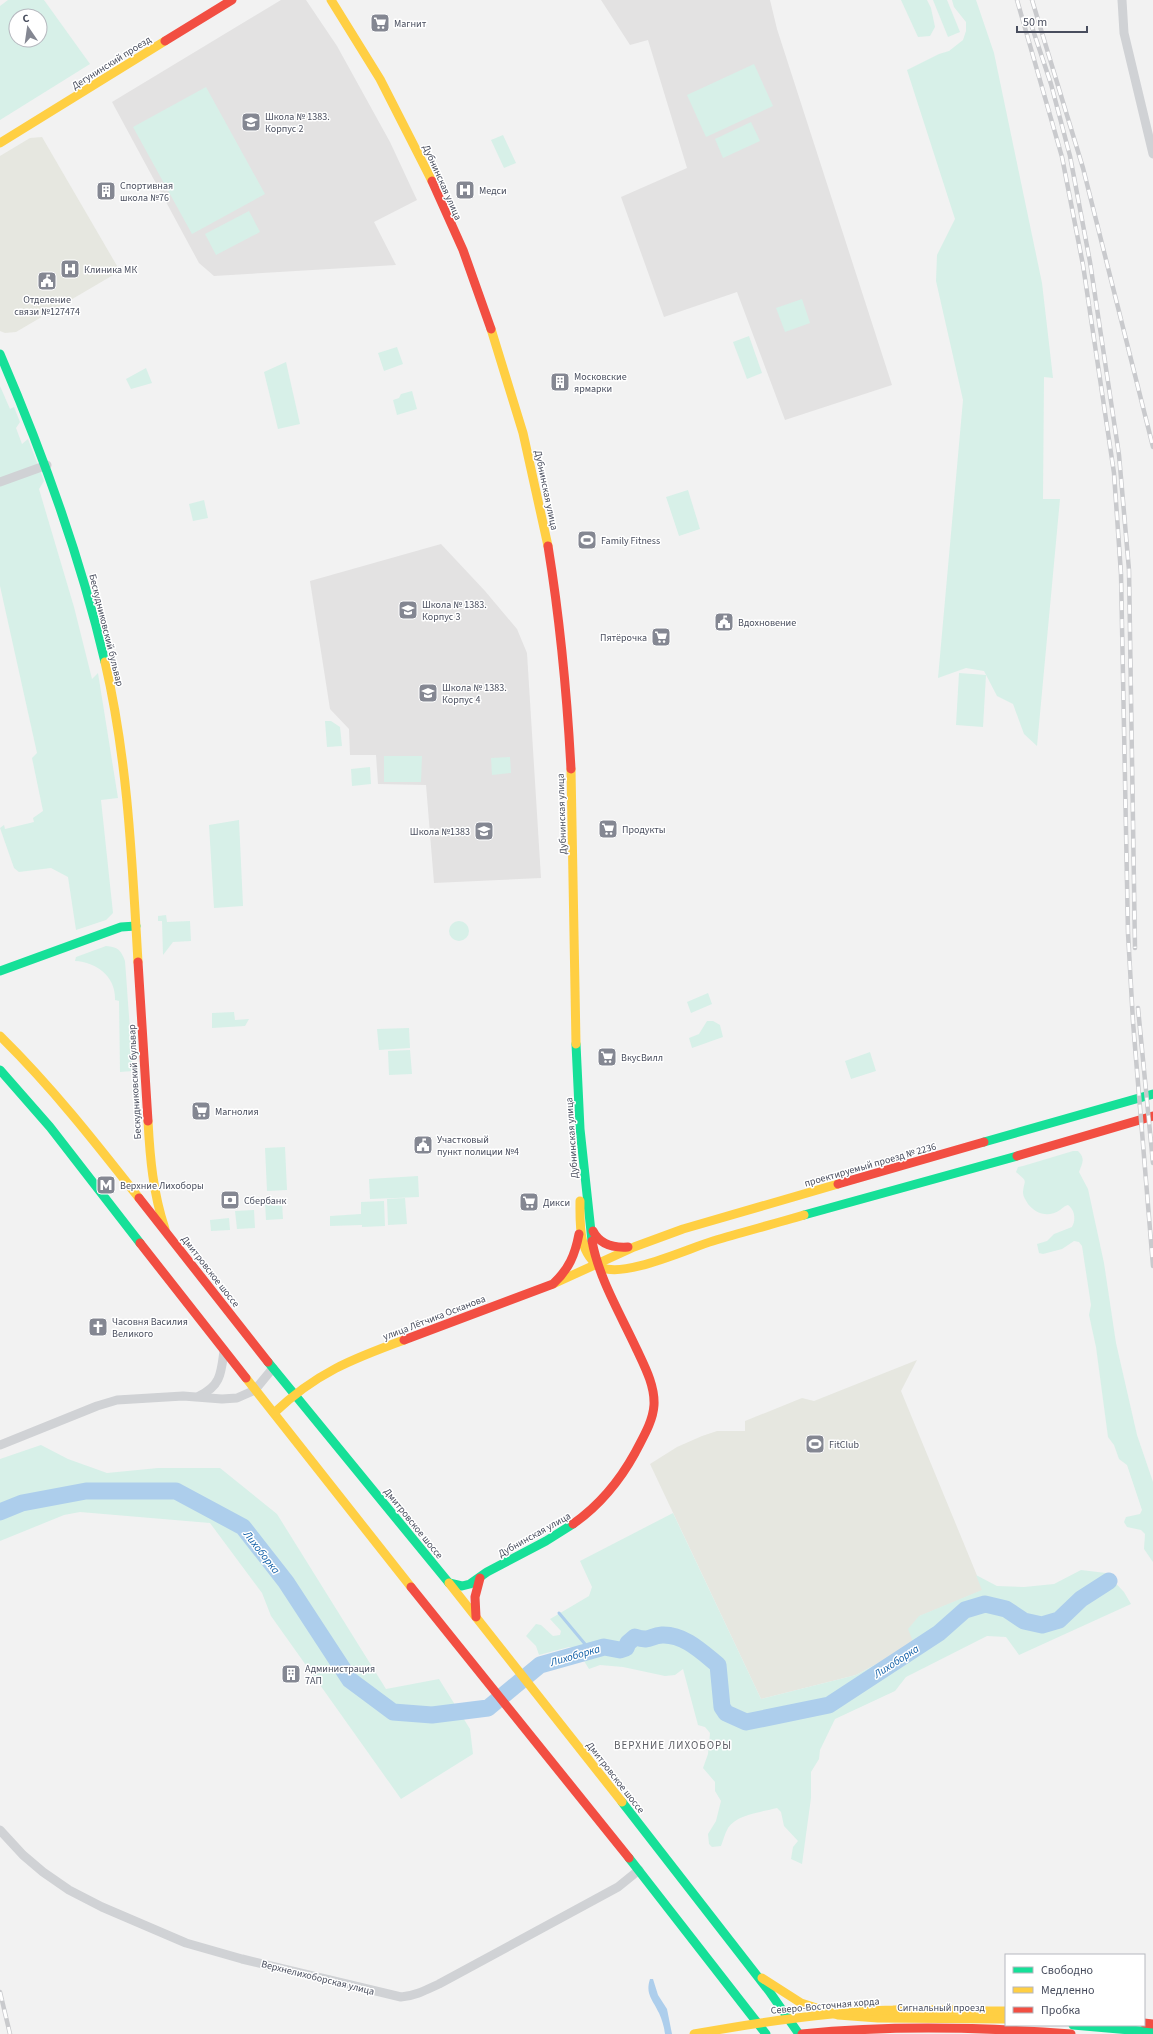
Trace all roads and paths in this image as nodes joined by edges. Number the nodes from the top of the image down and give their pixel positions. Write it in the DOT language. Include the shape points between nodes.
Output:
graph roads {
  1 [pos="232,0"];
  2 [pos="331,0"];
  3 [pos="1122,0"];
  4 [pos="0,143"];
  5 [pos="1153,154"];
  6 [pos="0,354"];
  7 [pos="47,465"];
  8 [pos="0,482"];
  9 [pos="136,926"];
  10 [pos="4,970"];
  11 [pos="0,975"];
  12 [pos="0,1036"];
  13 [pos="0,1070"];
  14 [pos="1153,1094"];
  15 [pos="1153,1116"];
  16 [pos="580,1132"];
  17 [pos="590,1224"];
  18 [pos="580,1228"];
  19 [pos="167,1234"];
  20 [pos="634,1247"];
  21 [pos="596,1263"];
  22 [pos="633,1268"];
  23 [pos="553,1284"];
  24 [pos="611,1293"];
  25 [pos="224,1351"];
  26 [pos="273,1368"];
  27 [pos="255,1390"];
  28 [pos="295,1393"];
  29 [pos="199,1396"];
  30 [pos="274,1414"];
  31 [pos="0,1444"];
  32 [pos="480,1578"];
  33 [pos="449,1583"];
  34 [pos="476,1617"];
  35 [pos="0,1830"];
  36 [pos="639,1870"];
  37 [pos="748,1965"];
  38 [pos="1005,2011"];
  39 [pos="1005,2019"];
  40 [pos="1084,2026"];
  41 [pos="1153,2032"];
  42 [pos="694,2034"];
  43 [pos="766,2034"];
  44 [pos="801,2034"];
  45 [pos="1071,2034"];
  1 -- 4 [label="main road, Дегунинский проезд"];
  2 -- 16 [label="main road, Дубнинская улица" via="368,58 444,208 496,343 531,468 551,565 562,638 568,710"];
  3 -- 5 [label="street" via="1124,33"];
  6 -- 7 [label="main road, Бескудниковский бульвар"];
  7 -- 8 [label="street"];
  7 -- 9 [label="main road, Бескудниковский бульвар" via="81,572 104,657 115,713 128,796"];
  9 -- 10 [label="main road" via="121,927"];
  9 -- 19 [label="main road, Бескудниковский бульвар" via="151,1171 158,1209"];
  10 -- 11 [label="main road"];
  12 -- 19 [label="main road, Дмитровское шоссе" via="28,1063 70,1111"];
  13 -- 25 [label="main road" via="50,1127"];
  14 -- 20 [label="main road, проектируемый проезд № 2236" via="683,1229"];
  15 -- 22 [label="main road" via="709,1242"];
  16 -- 17 [label="main road, Дубнинская улица"];
  16 -- 18 [label="main road, улица Лётчика Осканова"];
  17 -- 20 [label="main road" via="596,1238 602,1244 618,1248"];
  17 -- 21 [label="main road, Дубнинская улица"];
  18 -- 21 [label="main road, улица Лётчика Осканова" via="584,1248"];
  18 -- 23 [label="main road, улица Лётчика Осканова" via="573,1262"];
  19 -- 26 [label="main road, Дмитровское шоссе"];
  20 -- 21 [label="main road, проектируемый проезд № 2236"];
  21 -- 22 [label="main road" via="610,1269"];
  21 -- 23 [label="main road, проектируемый проезд № 2236"];
  21 -- 24 [label="main road, Дубнинская улица"];
  22 -- 24 [label="main road" via="616,1280"];
  23 -- 28 [label="main road, улица Лётчика Осканова" via="366,1354 330,1370"];
  24 -- 32 [label="main road, Дубнинская улица" via="653,1392 654,1406 642,1440 606,1498 588,1515 563,1532"];
  25 -- 27 [label="main road"];
  25 -- 29 [label="street" via="218,1382 208,1392"];
  26 -- 27 [label="street"];
  26 -- 28 [label="main road, Дмитровское шоссе"];
  27 -- 29 [label="street" via="237,1398"];
  27 -- 30 [label="main road"];
  28 -- 30 [label="main road, улица Лётчика Осканова"];
  28 -- 33 [label="main road, Дмитровское шоссе"];
  29 -- 31 [label="street" via="117,1400"];
  30 -- 36 [label="main road"];
  32 -- 33 [label="main road, Дубнинская улица" via="462,1587"];
  32 -- 34 [label="main road" via="475,1587"];
  33 -- 34 [label="main road, Дмитровское шоссе"];
  34 -- 37 [label="main road, Дмитровское шоссе"];
  35 -- 36 [label="street, Верхнелихоборская улица" via="23,1855 69,1890 179,1940 242,1959 401,1997 424,1992 439,1984 618,1887"];
  36 -- 43 [label="main road"];
  37 -- 39 [label="main road, Сигнальный проезд" via="792,1999 840,2016 855,2019"];
  37 -- 44 [label="main road, Дмитровское шоссе"];
  38 -- 42 [label="main road, Северо-Восточная хорда, bridge" via="921,2009 846,2012 738,2025"];
  40 -- 41 [label="main road"];
  44 -- 45 [label="main road" via="923,2026"];
}
